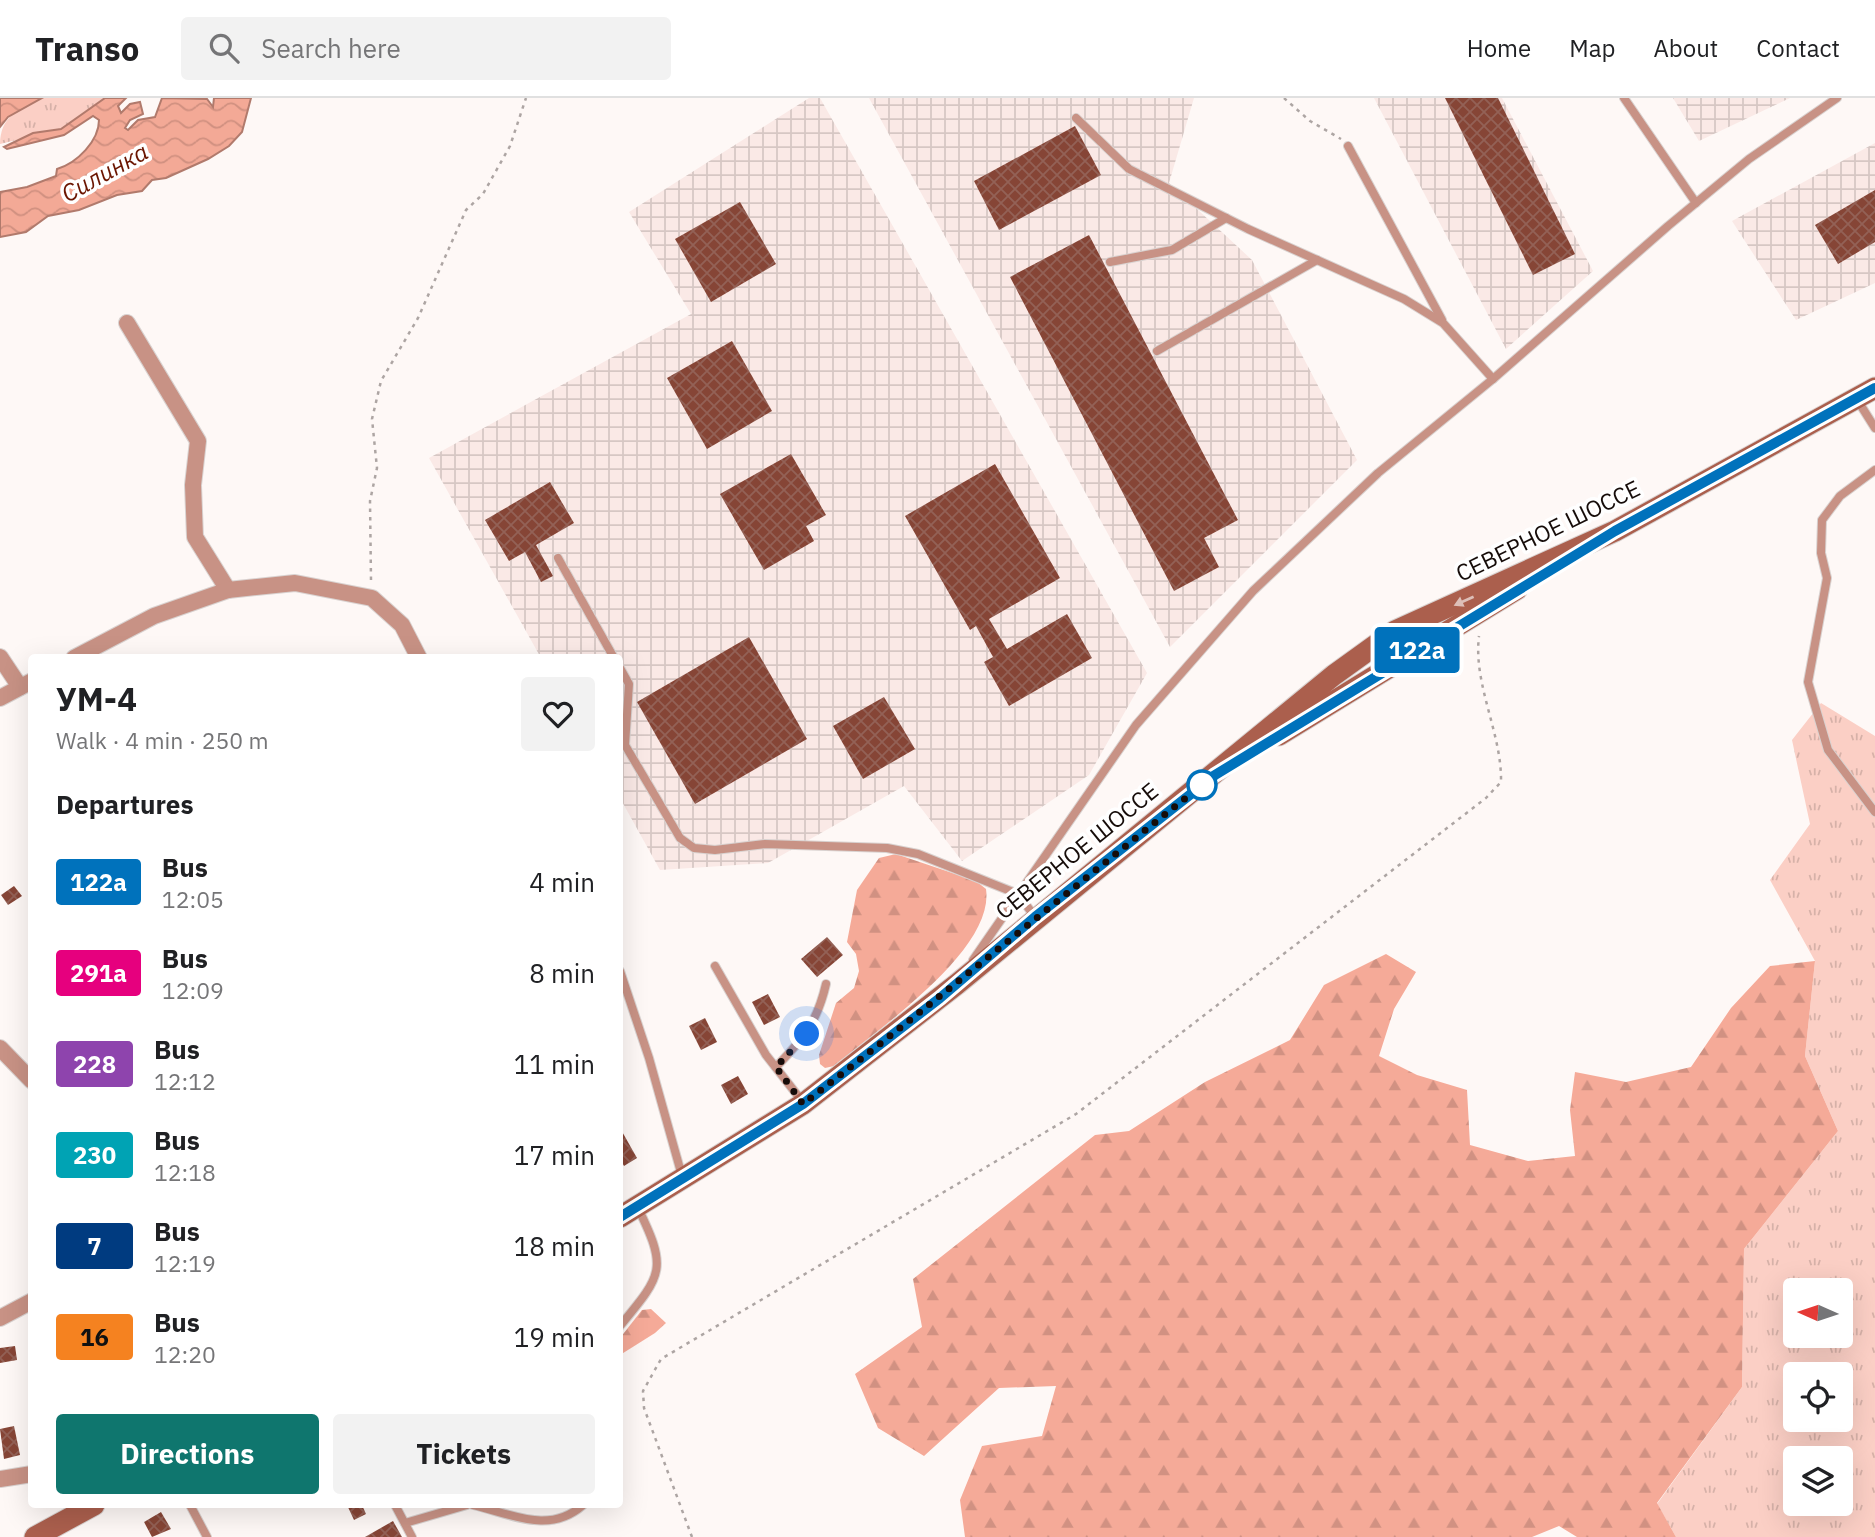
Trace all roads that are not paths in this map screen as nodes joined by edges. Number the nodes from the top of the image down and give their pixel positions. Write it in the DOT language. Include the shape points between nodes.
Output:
graph roads {
  1 [pos="1624,98"];
  2 [pos="1837,98"];
  3 [pos="1076,118"];
  4 [pos="1348,146"];
  5 [pos="1696,202"];
  6 [pos="1226,218"];
  7 [pos="1317,260"];
  8 [pos="1110,262"];
  9 [pos="127,323"];
  10 [pos="1443,323"];
  11 [pos="1157,351"];
  12 [pos="1493,379"];
  13 [pos="1875,388"];
  14 [pos="1856,398"];
  15 [pos="1875,428"];
  16 [pos="1875,470"];
  17 [pos="1615,531"];
  18 [pos="558,558"];
  19 [pos="228,590"];
  20 [pos="82,654"];
  21 [pos="417,654"];
  22 [pos="612,654"];
  23 [pos="0,657"];
  24 [pos="623,673"];
  25 [pos="26,684"];
  26 [pos="0,698"];
  27 [pos="1215,775"];
  28 [pos="1875,812"];
  29 [pos="1018,894"];
  30 [pos="1035,917"];
  31 [pos="715,966"];
  32 [pos="623,980"];
  33 [pos="826,984"];
  34 [pos="957,984"];
  35 [pos="0,1048"];
  36 [pos="776,1067"];
  37 [pos="28,1078"];
  38 [pos="803,1104"];
  39 [pos="683,1179"];
  40 [pos="628,1212"];
  41 [pos="28,1303"];
  42 [pos="0,1318"];
  43 [pos="623,1322"];
  44 [pos="28,1475"];
  45 [pos="0,1479"];
  46 [pos="88,1508"];
  47 [pos="192,1508"];
  48 [pos="397,1508"];
  49 [pos="457,1508"];
  50 [pos="484,1508"];
  51 [pos="580,1508"];
  52 [pos="405,1523"];
  53 [pos="34,1537"];
  54 [pos="207,1537"];
  55 [pos="412,1537"];
  1 -- 5 [label="lane"];
  2 -- 5 [label="lane"];
  3 -- 6 [label="lane" via="1129,169"];
  4 -- 10 [label="lane"];
  5 -- 12 [label="lane"];
  6 -- 7 [label="lane"];
  6 -- 8 [label="lane" via="1172,250"];
  7 -- 10 [label="lane" via="1404,299"];
  7 -- 11 [label="lane"];
  9 -- 19 [label="street" via="198,441 193,485 195,537"];
  10 -- 12 [label="lane"];
  12 -- 29 [label="lane" via="1378,473 1253,591 1136,725"];
  13 -- 14 [label="main road, СЕВЕРНОЕ ШОССЕ"];
  14 -- 15 [label="lane"];
  14 -- 17 [label="main road, СЕВЕРНОЕ ШОССЕ"];
  16 -- 28 [label="lane" via="1840,496 1822,520 1821,552 1827,578 1808,681 1828,750"];
  17 -- 27 [label="main road"];
  17 -- 27 [label="main road, СЕВЕРНОЕ ШОССЕ, one-way" via="1395,631"];
  18 -- 22 [label="lane"];
  19 -- 20 [label="street" via="154,616"];
  19 -- 21 [label="street" via="295,583 372,598 402,625"];
  23 -- 25 [label="street"];
  24 -- 29 [label="lane" via="629,684 625,745 680,838 694,848 765,844 887,848 918,853"];
  25 -- 26 [label="street"];
  27 -- 30 [label="main road, СЕВЕРНОЕ ШОССЕ"];
  29 -- 30 [label="lane"];
  29 -- 34 [label="lane"];
  30 -- 34 [label="main road, СЕВЕРНОЕ ШОССЕ"];
  31 -- 36 [label="lane"];
  32 -- 39 [label="lane"];
  33 -- 36 [label="lane" via="821,1008 807,1034"];
  34 -- 38 [label="main road, СЕВЕРНОЕ ШОССЕ"];
  35 -- 37 [label="street"];
  36 -- 38 [label="lane"];
  38 -- 39 [label="main road, СЕВЕРНОЕ ШОССЕ"];
  39 -- 40 [label="main road, СЕВЕРНОЕ ШОССЕ"];
  40 -- 43 [label="lane" via="653,1238 658,1272 653,1287"];
  41 -- 42 [label="street"];
  44 -- 45 [label="street"];
  46 -- 53 [label="main road"];
  47 -- 54 [label="lane"];
  48 -- 52 [label="lane"];
  49 -- 52 [label="lane"];
  50 -- 51 [label="lane" via="540,1524"];
  52 -- 55 [label="lane"];
}
